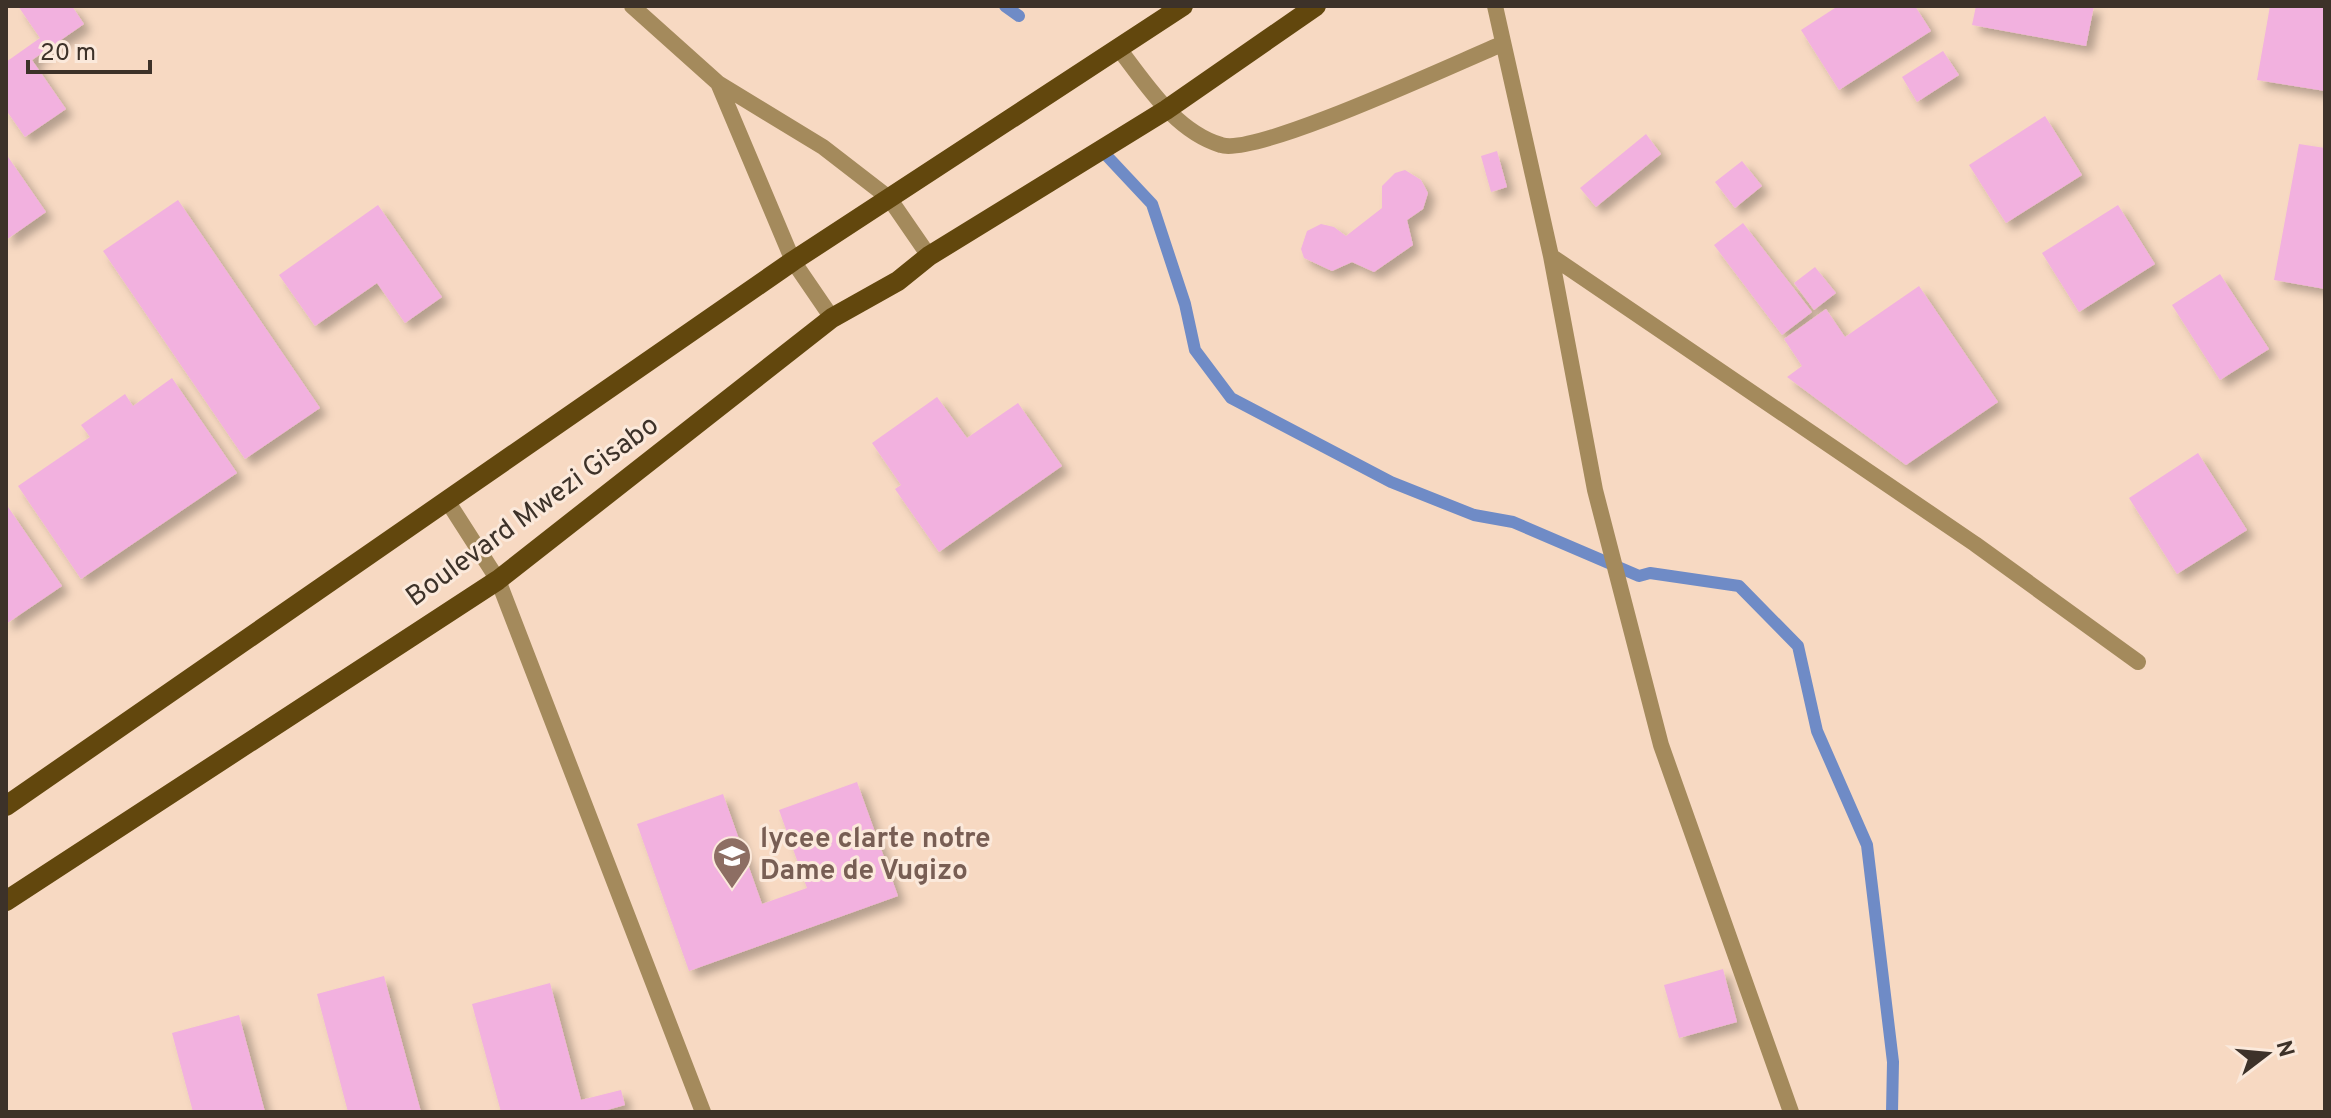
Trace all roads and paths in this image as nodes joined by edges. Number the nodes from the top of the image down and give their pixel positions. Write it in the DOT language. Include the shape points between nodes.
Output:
graph roads {
  1 [pos="632,6"];
  2 [pos="1183,6"];
  3 [pos="1316,6"];
  4 [pos="1495,6"];
  5 [pos="1502,44"];
  6 [pos="1119,49"];
  7 [pos="718,83"];
  8 [pos="1166,110"];
  9 [pos="889,198"];
  10 [pos="929,256"];
  11 [pos="1551,256"];
  12 [pos="793,261"];
  13 [pos="832,318"];
  14 [pos="448,502"];
  15 [pos="498,580"];
  16 [pos="2138,662"];
  17 [pos="6,806"];
  18 [pos="6,901"];
  19 [pos="703,1112"];
  20 [pos="1791,1112"];
  1 -- 7 [label="street"];
  2 -- 6 [label="main road"];
  3 -- 8 [label="main road"];
  4 -- 5 [label="street"];
  5 -- 8 [label="street" via="1249,146 1220,145"];
  5 -- 11 [label="street"];
  6 -- 8 [label="street"];
  6 -- 9 [label="main road, Boulevard Mwezi Gisabo"];
  7 -- 9 [label="street" via="823,147"];
  7 -- 12 [label="street"];
  8 -- 10 [label="main road, Boulevard Mwezi Gisabo"];
  9 -- 10 [label="street"];
  9 -- 12 [label="main road, Boulevard Mwezi Gisabo"];
  10 -- 13 [label="main road, Boulevard Mwezi Gisabo" via="898,281"];
  11 -- 16 [label="street" via="1975,544"];
  11 -- 20 [label="street" via="1595,490 1661,745"];
  12 -- 13 [label="street"];
  12 -- 14 [label="main road, Boulevard Mwezi Gisabo"];
  13 -- 15 [label="main road, Boulevard Mwezi Gisabo"];
  14 -- 15 [label="street"];
  14 -- 17 [label="main road, Boulevard Mwezi Gisabo"];
  15 -- 18 [label="main road, Boulevard Mwezi Gisabo"];
  15 -- 19 [label="street"];
}
